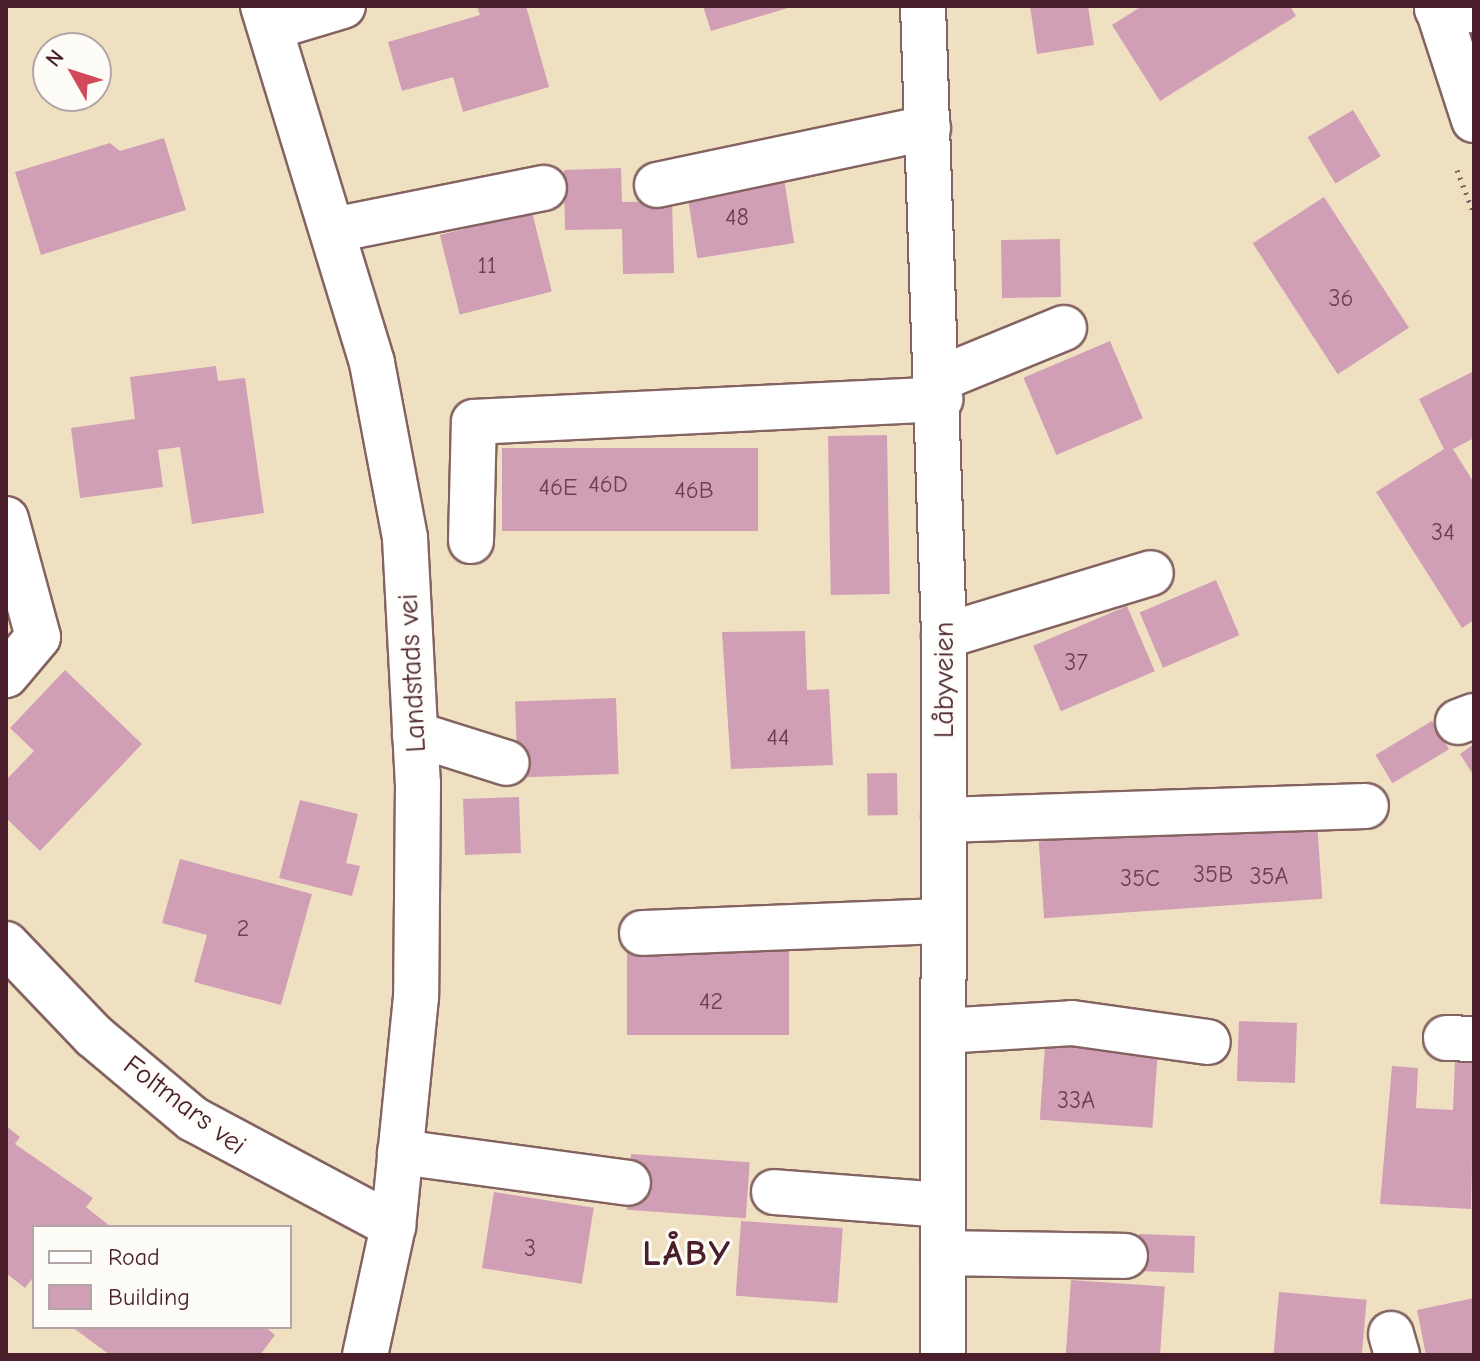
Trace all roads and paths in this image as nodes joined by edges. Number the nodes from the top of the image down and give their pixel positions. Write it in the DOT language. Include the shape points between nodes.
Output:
graph roads {
  1 [pos="343,6"];
  2 [pos="923,6"];
  3 [pos="268,16"];
  4 [pos="1456,30"];
  5 [pos="1474,120"];
  6 [pos="928,128"];
  7 [pos="657,185"];
  8 [pos="544,188"];
  9 [pos="333,230"];
  10 [pos="1064,328"];
  11 [pos="939,389"];
  12 [pos="6,519"];
  13 [pos="471,541"];
  14 [pos="1151,573"];
  15 [pos="944,636"];
  16 [pos="6,675"];
  17 [pos="415,734"];
  18 [pos="507,763"];
  19 [pos="1366,806"];
  20 [pos="944,820"];
  21 [pos="944,921"];
  22 [pos="642,933"];
  23 [pos="6,944"];
  24 [pos="943,1031"];
  25 [pos="1208,1042"];
  26 [pos="400,1152"];
  27 [pos="628,1183"];
  28 [pos="774,1192"];
  29 [pos="943,1205"];
  30 [pos="393,1226"];
  31 [pos="943,1253"];
  32 [pos="1125,1256"];
  33 [pos="365,1355"];
  34 [pos="943,1355"];
  1 -- 3 [label="street"];
  2 -- 6 [label="street, Låbyveien"];
  3 -- 9 [label="street, Landstads vei"];
  4 -- 5 [label="street"];
  6 -- 7 [label="street"];
  6 -- 11 [label="street, Låbyveien"];
  8 -- 9 [label="street"];
  9 -- 17 [label="street, Landstads vei" via="372,363 405,538"];
  10 -- 11 [label="street"];
  11 -- 13 [label="street" via="474,422"];
  11 -- 15 [label="street, Låbyveien"];
  12 -- 16 [label="street" via="38,637"];
  14 -- 15 [label="street"];
  15 -- 20 [label="street, Låbyveien"];
  17 -- 18 [label="street"];
  17 -- 26 [label="street, Landstads vei" via="416,997"];
  19 -- 20 [label="street"];
  20 -- 21 [label="street, Låbyveien"];
  21 -- 22 [label="street"];
  21 -- 24 [label="street, Låbyveien"];
  23 -- 30 [label="street, Foltmars vei" via="94,1036 193,1119"];
  24 -- 25 [label="street" via="1072,1023"];
  24 -- 29 [label="street, Låbyveien"];
  26 -- 27 [label="street"];
  26 -- 30 [label="street, Landstads vei"];
  28 -- 29 [label="street"];
  29 -- 31 [label="street, Låbyveien"];
  30 -- 33 [label="street, Landstads vei"];
  31 -- 32 [label="street"];
  31 -- 34 [label="street, Låbyveien"];
}
